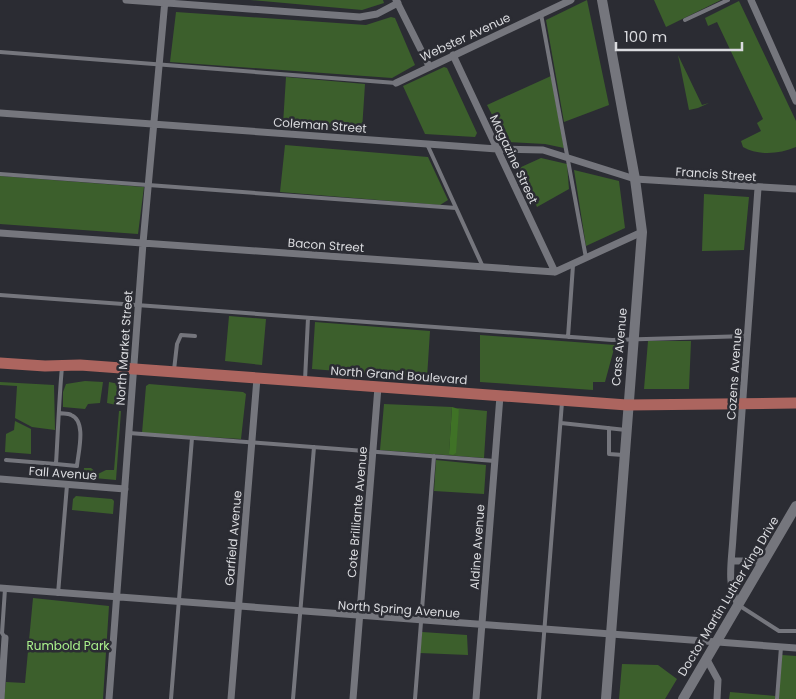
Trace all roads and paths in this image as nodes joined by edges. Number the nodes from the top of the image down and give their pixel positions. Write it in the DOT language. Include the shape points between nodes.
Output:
graph roads {
  1 [pos="126,0"];
  2 [pos="571,0"];
  3 [pos="602,0"];
  4 [pos="728,0"];
  5 [pos="751,0"];
  6 [pos="165,2"];
  7 [pos="397,2"];
  8 [pos="541,13"];
  9 [pos="685,20"];
  10 [pos="0,52"];
  11 [pos="453,55"];
  12 [pos="160,64"];
  13 [pos="429,66"];
  14 [pos="396,83"];
  15 [pos="796,101"];
  16 [pos="0,113"];
  17 [pos="155,125"];
  18 [pos="427,144"];
  19 [pos="496,149"];
  20 [pos="569,158"];
  21 [pos="0,174"];
  22 [pos="635,179"];
  23 [pos="150,185"];
  24 [pos="758,188"];
  25 [pos="796,189"];
  26 [pos="456,208"];
  27 [pos="642,232"];
  28 [pos="0,233"];
  29 [pos="143,243"];
  30 [pos="586,258"];
  31 [pos="573,264"];
  32 [pos="483,267"];
  33 [pos="555,272"];
  34 [pos="0,295"];
  35 [pos="138,306"];
  36 [pos="308,318"];
  37 [pos="196,336"];
  38 [pos="748,336"];
  39 [pos="568,337"];
  40 [pos="633,339"];
  41 [pos="0,363"];
  42 [pos="62,366"];
  43 [pos="134,369"];
  44 [pos="174,372"];
  45 [pos="257,378"];
  46 [pos="305,382"];
  47 [pos="378,387"];
  48 [pos="500,396"];
  49 [pos="562,401"];
  50 [pos="796,403"];
  51 [pos="743,404"];
  52 [pos="627,406"];
  53 [pos="59,413"];
  54 [pos="561,423"];
  55 [pos="609,428"];
  56 [pos="626,430"];
  57 [pos="129,433"];
  58 [pos="192,438"];
  59 [pos="252,442"];
  60 [pos="314,447"];
  61 [pos="373,451"];
  62 [pos="624,455"];
  63 [pos="434,456"];
  64 [pos="6,460"];
  65 [pos="495,461"];
  66 [pos="56,464"];
  67 [pos="0,479"];
  68 [pos="67,484"];
  69 [pos="125,489"];
  70 [pos="796,506"];
  71 [pos="732,561"];
  72 [pos="764,561"];
  73 [pos="3,589"];
  74 [pos="58,594"];
  75 [pos="116,599"];
  76 [pos="179,604"];
  77 [pos="738,604"];
  78 [pos="238,608"];
  79 [pos="300,613"];
  80 [pos="360,617"];
  81 [pos="421,622"];
  82 [pos="482,626"];
  83 [pos="545,630"];
  84 [pos="796,631"];
  85 [pos="611,634"];
  86 [pos="5,638"];
  87 [pos="715,643"];
  88 [pos="781,647"];
  89 [pos="796,648"];
  90 [pos="2,649"];
  91 [pos="706,658"];
  92 [pos="1,699"];
  93 [pos="109,699"];
  94 [pos="171,699"];
  95 [pos="231,699"];
  96 [pos="293,699"];
  97 [pos="353,699"];
  98 [pos="414,699"];
  99 [pos="476,699"];
  100 [pos="539,699"];
  101 [pos="606,699"];
  102 [pos="682,699"];
  103 [pos="717,699"];
  104 [pos="776,699"];
  1 -- 6 [label="street"];
  2 -- 8 [label="street, Webster Avenue"];
  3 -- 22 [label="main road, Cass Avenue"];
  4 -- 9 [label="lane"];
  5 -- 15 [label="street"];
  6 -- 7 [label="street" via="360,17 377,14"];
  6 -- 12 [label="street, North Market Street"];
  7 -- 13 [label="street"];
  8 -- 11 [label="street, Webster Avenue"];
  8 -- 20 [label="lane"];
  10 -- 12 [label="lane"];
  11 -- 13 [label="street, Webster Avenue"];
  11 -- 19 [label="street, Magazine Street"];
  12 -- 14 [label="lane"];
  12 -- 17 [label="street, North Market Street"];
  13 -- 14 [label="street, Webster Avenue"];
  16 -- 17 [label="street, Coleman Street"];
  17 -- 18 [label="street, Coleman Street"];
  17 -- 23 [label="street, North Market Street"];
  18 -- 19 [label="street, Coleman Street"];
  18 -- 26 [label="lane"];
  19 -- 20 [label="street, Coleman Street" via="543,150"];
  19 -- 33 [label="street, Magazine Street"];
  20 -- 22 [label="street, Coleman Street"];
  20 -- 30 [label="lane"];
  21 -- 23 [label="lane"];
  22 -- 24 [label="street, Francis Street"];
  22 -- 27 [label="main road, Cass Avenue"];
  23 -- 26 [label="lane"];
  23 -- 29 [label="street, North Market Street"];
  24 -- 25 [label="street, Francis Street"];
  24 -- 38 [label="street, Cozens Avenue"];
  26 -- 32 [label="lane"];
  27 -- 30 [label="street, Bacon Street"];
  27 -- 40 [label="main road, Cass Avenue"];
  28 -- 29 [label="street, Bacon Street"];
  29 -- 32 [label="street, Bacon Street"];
  29 -- 35 [label="street, North Market Street"];
  30 -- 31 [label="street, Bacon Street"];
  31 -- 33 [label="street, Bacon Street"];
  31 -- 39 [label="lane"];
  32 -- 33 [label="street, Bacon Street"];
  34 -- 35 [label="lane"];
  35 -- 36 [label="lane"];
  35 -- 43 [label="street, North Market Street"];
  36 -- 39 [label="lane"];
  36 -- 46 [label="lane"];
  37 -- 44 [label="lane" via="181,335"];
  38 -- 40 [label="lane"];
  38 -- 51 [label="street, Cozens Avenue"];
  39 -- 40 [label="lane"];
  40 -- 52 [label="main road, Cass Avenue"];
  41 -- 42 [label="main road, North Grand Boulevard"];
  42 -- 43 [label="main road, North Grand Boulevard"];
  42 -- 53 [label="lane"];
  43 -- 44 [label="main road, North Grand Boulevard"];
  43 -- 57 [label="street, North Market Street"];
  44 -- 45 [label="main road, North Grand Boulevard"];
  45 -- 46 [label="main road, North Grand Boulevard"];
  45 -- 59 [label="street, Garfield Avenue"];
  46 -- 47 [label="main road, North Grand Boulevard"];
  47 -- 48 [label="main road, North Grand Boulevard"];
  47 -- 61 [label="street, Cote Brilliante Avenue"];
  48 -- 49 [label="main road, North Grand Boulevard"];
  48 -- 65 [label="street, Aldine Avenue"];
  49 -- 52 [label="main road, North Grand Boulevard"];
  49 -- 54 [label="lane"];
  50 -- 51 [label="main road, North Grand Boulevard"];
  51 -- 52 [label="main road, North Grand Boulevard"];
  51 -- 71 [label="street, Cozens Avenue"];
  52 -- 56 [label="main road, Cass Avenue"];
  53 -- 66 [label="lane"];
  53 -- 66 [label="lane" via="71,415 80,428 77,466"];
  54 -- 55 [label="lane"];
  54 -- 83 [label="lane"];
  55 -- 56 [label="lane"];
  55 -- 62 [label="lane" via="608,454"];
  56 -- 62 [label="main road, Cass Avenue"];
  57 -- 58 [label="lane"];
  57 -- 69 [label="street, North Market Street"];
  58 -- 59 [label="lane"];
  58 -- 76 [label="lane"];
  59 -- 60 [label="lane"];
  59 -- 78 [label="street, Garfield Avenue"];
  60 -- 61 [label="lane"];
  60 -- 79 [label="lane"];
  61 -- 63 [label="lane"];
  61 -- 80 [label="street, Cote Brilliante Avenue"];
  62 -- 85 [label="main road, Cass Avenue"];
  63 -- 65 [label="lane"];
  63 -- 81 [label="lane"];
  64 -- 66 [label="lane"];
  65 -- 82 [label="street, Aldine Avenue"];
  67 -- 68 [label="street, Fall Avenue"];
  68 -- 69 [label="street, Fall Avenue"];
  68 -- 74 [label="lane"];
  69 -- 75 [label="street, North Market Street"];
  70 -- 72 [label="main road, Doctor Martin Luther King Drive"];
  71 -- 72 [label="street"];
  71 -- 77 [label="street, Cozens Avenue" via="731,586"];
  72 -- 77 [label="main road, Doctor Martin Luther King Drive"];
  73 -- 74 [label="street, North Spring Avenue"];
  73 -- 86 [label="lane" via="2,633"];
  74 -- 75 [label="street, North Spring Avenue"];
  75 -- 76 [label="street, North Spring Avenue"];
  75 -- 93 [label="street, North Market Street"];
  76 -- 78 [label="street, North Spring Avenue"];
  76 -- 94 [label="lane"];
  77 -- 84 [label="lane" via="779,631"];
  77 -- 87 [label="main road, Doctor Martin Luther King Drive"];
  78 -- 79 [label="street, North Spring Avenue"];
  78 -- 95 [label="street, Garfield Avenue"];
  79 -- 80 [label="street, North Spring Avenue"];
  79 -- 96 [label="lane"];
  80 -- 81 [label="street, North Spring Avenue"];
  80 -- 97 [label="street, Cote Brilliante Avenue"];
  81 -- 82 [label="street, North Spring Avenue"];
  81 -- 98 [label="lane"];
  82 -- 83 [label="street, North Spring Avenue"];
  82 -- 99 [label="street, Aldine Avenue"];
  83 -- 85 [label="street, North Spring Avenue"];
  83 -- 100 [label="lane"];
  85 -- 87 [label="street, North Spring Avenue"];
  85 -- 101 [label="main road, Cass Avenue"];
  86 -- 90 [label="street"];
  87 -- 88 [label="street, North Spring Avenue"];
  87 -- 91 [label="main road, Doctor Martin Luther King Drive"];
  88 -- 89 [label="street, North Spring Avenue"];
  88 -- 104 [label="lane"];
  90 -- 92 [label="street"];
  91 -- 102 [label="main road, Doctor Martin Luther King Drive"];
  91 -- 103 [label="street" via="718,680"];
}
